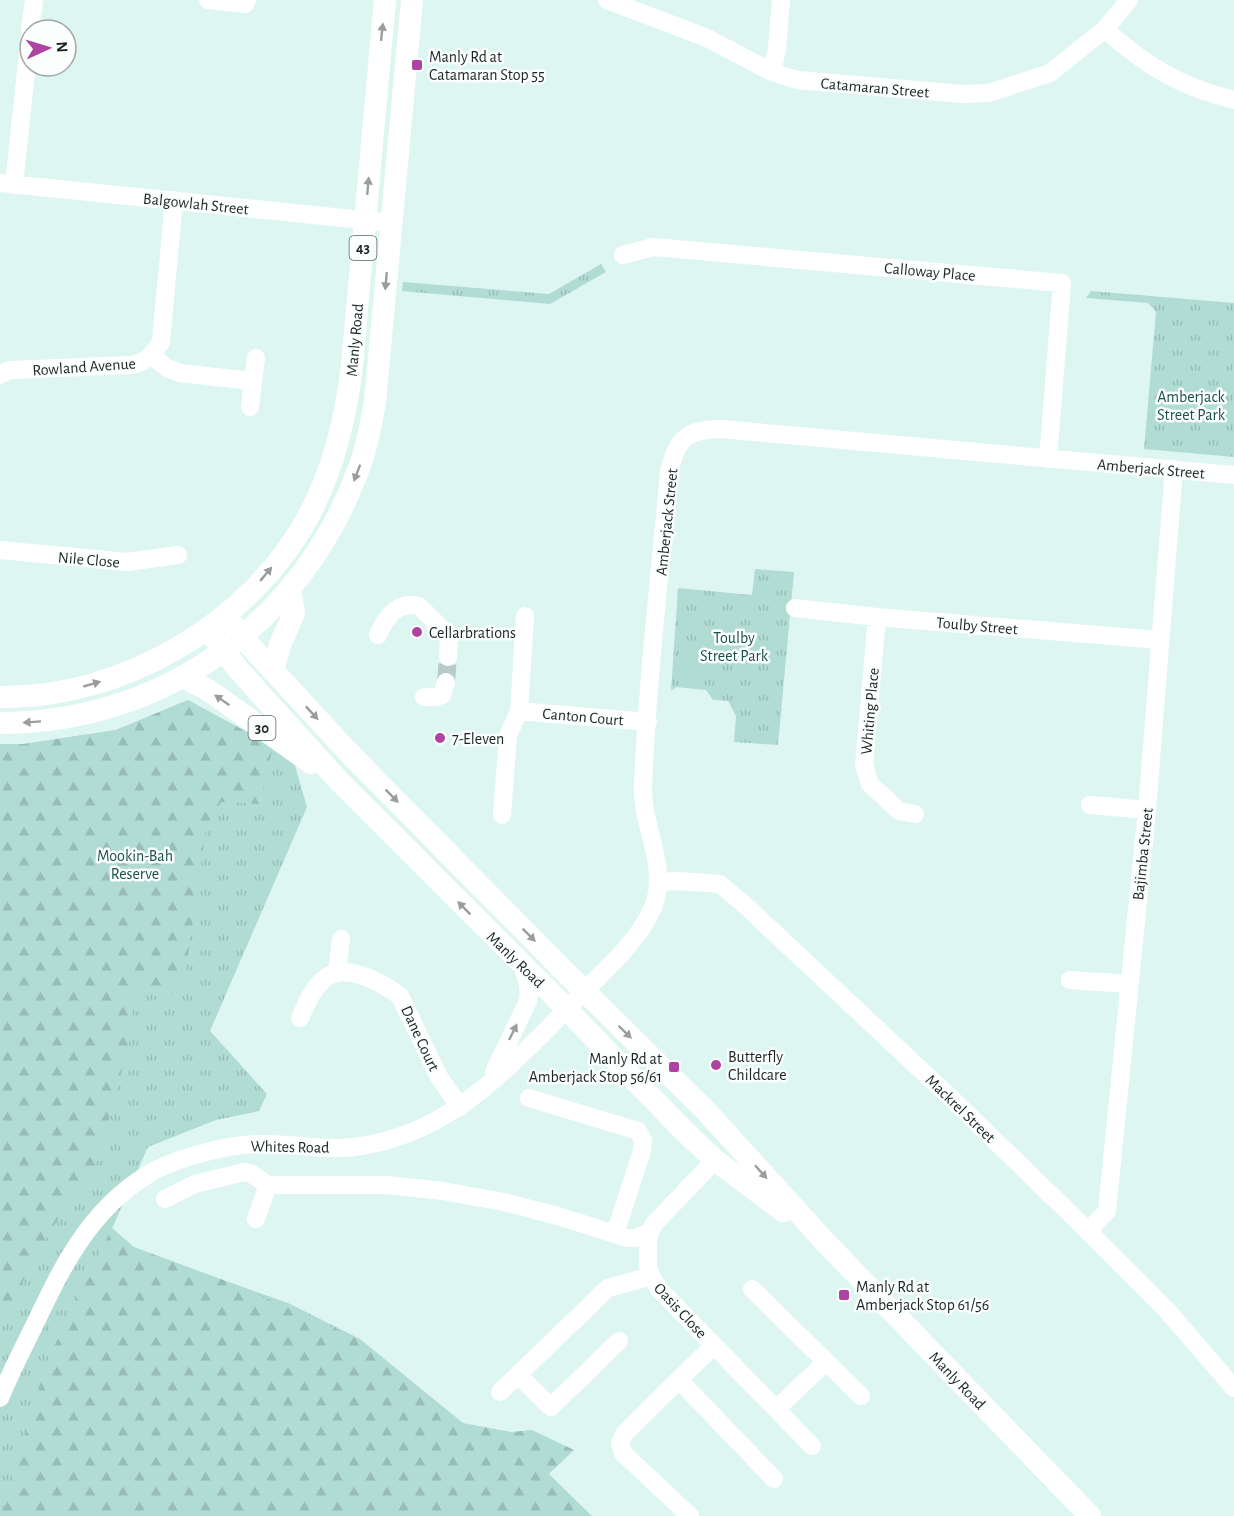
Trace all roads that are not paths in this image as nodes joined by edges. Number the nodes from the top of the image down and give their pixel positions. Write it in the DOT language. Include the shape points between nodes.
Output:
graph roads {
  1 [pos="34,0"];
  2 [pos="208,0"];
  3 [pos="385,0"];
  4 [pos="412,0"];
  5 [pos="607,0"];
  6 [pos="781,0"];
  7 [pos="1129,0"];
  8 [pos="246,2"];
  9 [pos="32,18"];
  10 [pos="1105,29"];
  11 [pos="771,72"];
  12 [pos="23,78"];
  13 [pos="1234,100"];
  14 [pos="7,184"];
  15 [pos="174,200"];
  16 [pos="365,221"];
  17 [pos="392,223"];
  18 [pos="622,255"];
  19 [pos="152,356"];
  20 [pos="256,358"];
  21 [pos="0,375"];
  22 [pos="252,381"];
  23 [pos="250,407"];
  24 [pos="341,432"];
  25 [pos="368,439"];
  26 [pos="1048,459"];
  27 [pos="1174,470"];
  28 [pos="1234,475"];
  29 [pos="0,550"];
  30 [pos="178,555"];
  31 [pos="290,589"];
  32 [pos="795,608"];
  33 [pos="525,616"];
  34 [pos="877,617"];
  35 [pos="216,622"];
  36 [pos="378,635"];
  37 [pos="242,637"];
  38 [pos="1160,640"];
  39 [pos="224,652"];
  40 [pos="448,657"];
  41 [pos="273,671"];
  42 [pos="183,677"];
  43 [pos="446,682"];
  44 [pos="0,697"];
  45 [pos="424,697"];
  46 [pos="519,711"];
  47 [pos="648,722"];
  48 [pos="0,723"];
  49 [pos="339,781"];
  50 [pos="1090,805"];
  51 [pos="1147,810"];
  52 [pos="915,814"];
  53 [pos="502,815"];
  54 [pos="658,882"];
  55 [pos="341,939"];
  56 [pos="520,964"];
  57 [pos="337,972"];
  58 [pos="1070,981"];
  59 [pos="1129,984"];
  60 [pos="584,991"];
  61 [pos="566,1009"];
  62 [pos="300,1018"];
  63 [pos="488,1084"];
  64 [pos="530,1098"];
  65 [pos="460,1107"];
  66 [pos="715,1160"];
  67 [pos="268,1185"];
  68 [pos="165,1199"];
  69 [pos="256,1219"];
  70 [pos="1088,1231"];
  71 [pos="650,1232"];
  72 [pos="615,1234"];
  73 [pos="827,1244"];
  74 [pos="651,1276"];
  75 [pos="752,1289"];
  76 [pos="619,1341"];
  77 [pos="714,1345"];
  78 [pos="826,1362"];
  79 [pos="518,1375"];
  80 [pos="679,1380"];
  81 [pos="1234,1388"];
  82 [pos="500,1392"];
  83 [pos="861,1396"];
  84 [pos="0,1398"];
  85 [pos="776,1409"];
  86 [pos="812,1446"];
  87 [pos="774,1479"];
  88 [pos="690,1516"];
  89 [pos="1090,1516"];
  1 -- 9 [label="street"];
  2 -- 8 [label="street"];
  16 -- 3 [label="main road, Manly Road / 43, one-way"];
  4 -- 17 [label="main road, Manly Road / 43"];
  5 -- 11 [label="street, Catamaran Street" via="705,37"];
  6 -- 11 [label="street"];
  7 -- 10 [label="street, Catamaran Street"];
  10 -- 11 [label="street, Catamaran Street" via="1050,73 989,93 940,93 797,80"];
  10 -- 13 [label="street" via="1159,72"];
  12 -- 14 [label="street"];
  14 -- 15 [label="street, Balgowlah Street"];
  15 -- 16 [label="street, Balgowlah Street"];
  15 -- 19 [label="street, Rowland Avenue" via="161,342"];
  16 -- 17 [label="street, Balgowlah Street"];
  16 -- 24 [label="main road, Manly Road / 43" via="352,365"];
  17 -- 25 [label="main road, Manly Road / 43, one-way"];
  18 -- 26 [label="street, Calloway Place" via="652,247 1062,283"];
  19 -- 21 [label="street, Rowland Avenue" via="132,365 9,370"];
  19 -- 22 [label="street" via="180,373"];
  20 -- 22 [label="street"];
  22 -- 23 [label="street"];
  24 -- 25 [label="street"];
  35 -- 24 [label="main road, Manly Road / 43, one-way" via="265,576 307,519"];
  25 -- 31 [label="main road, Manly Road / 43, one-way" via="338,517"];
  26 -- 27 [label="street, Amberjack Street"];
  26 -- 47 [label="street, Amberjack Street" via="721,429 702,429 689,435 675,448 669,471"];
  27 -- 28 [label="street, Amberjack Street"];
  27 -- 38 [label="street, Bajimba Street"];
  29 -- 30 [label="street, Nile Close" via="127,562"];
  31 -- 37 [label="main road, Manly Road / 43"];
  31 -- 41 [label="main road" via="294,613"];
  32 -- 34 [label="street, Toulby Street"];
  33 -- 46 [label="street"];
  34 -- 38 [label="street, Toulby Street"];
  34 -- 52 [label="street, Whiting Place" via="864,765 870,784 899,811"];
  35 -- 37 [label="main road, Manly Road / 30"];
  35 -- 39 [label="main road, Manly Road"];
  44 -- 35 [label="main road, one-way" via="62,692 109,679 169,654"];
  36 -- 40 [label="street" via="393,611 406,605 419,606 446,633"];
  37 -- 39 [label="main road, Manly Road / 43"];
  37 -- 41 [label="main road, Manly Road / 30"];
  38 -- 51 [label="street, Bajimba Street"];
  39 -- 42 [label="main road, Manly Road / 43"];
  39 -- 49 [label="main road, Manly Road"];
  41 -- 60 [label="main road, Manly Road / 30, one-way"];
  42 -- 48 [label="main road, Manly Road, one-way" via="132,700 84,715"];
  49 -- 42 [label="main road, 30, one-way" via="208,690"];
  43 -- 45 [label="street" via="442,695"];
  46 -- 47 [label="street, Canton Court"];
  46 -- 53 [label="street" via="508,736"];
  47 -- 54 [label="street, Amberjack Street" via="643,792"];
  56 -- 49 [label="main road, Manly Road / 30, one-way"];
  50 -- 51 [label="street"];
  51 -- 59 [label="street, Bajimba Street"];
  54 -- 60 [label="street, Amberjack Street" via="656,899 641,931"];
  54 -- 70 [label="street, Mackrel Street" via="720,884"];
  55 -- 57 [label="street"];
  56 -- 61 [label="main road, Manly Road / 30"];
  63 -- 56 [label="street, one-way" via="528,1001 528,980"];
  57 -- 62 [label="street" via="314,989"];
  57 -- 65 [label="street, Dane Court" via="378,982 400,996 439,1077"];
  58 -- 59 [label="street"];
  59 -- 70 [label="street, Bajimba Street" via="1107,1211"];
  60 -- 61 [label="street, Whites Road"];
  60 -- 73 [label="main road, Manly Road / 30, one-way" via="707,1112"];
  61 -- 63 [label="street, Whites Road"];
  61 -- 66 [label="main road, Manly Road / 30"];
  63 -- 65 [label="street, Whites Road"];
  64 -- 72 [label="street" via="638,1131 643,1140 642,1151"];
  65 -- 84 [label="street, Whites Road" via="398,1138 351,1148 258,1144 236,1147 203,1152 148,1174 118,1197 85,1231 61,1269"];
  66 -- 71 [label="street"];
  66 -- 73 [label="main road, Manly Road / 30"];
  67 -- 68 [label="street" via="244,1172 195,1184"];
  67 -- 69 [label="street"];
  67 -- 72 [label="street" via="388,1185 444,1191 504,1202"];
  70 -- 81 [label="street, Mackrel Street" via="1166,1308"];
  71 -- 72 [label="street" via="635,1238"];
  71 -- 74 [label="street, Oasis Close" via="647,1257"];
  73 -- 89 [label="main road, Manly Road / 30"];
  74 -- 77 [label="street, Oasis Close"];
  74 -- 79 [label="street" via="608,1288"];
  75 -- 78 [label="street"];
  76 -- 79 [label="street" via="550,1407"];
  77 -- 80 [label="street"];
  77 -- 85 [label="street, Oasis Close"];
  78 -- 83 [label="street"];
  78 -- 85 [label="street"];
  79 -- 82 [label="street"];
  80 -- 87 [label="street"];
  80 -- 88 [label="street" via="625,1433 620,1443 623,1453"];
  85 -- 86 [label="street, Oasis Close"];
}
